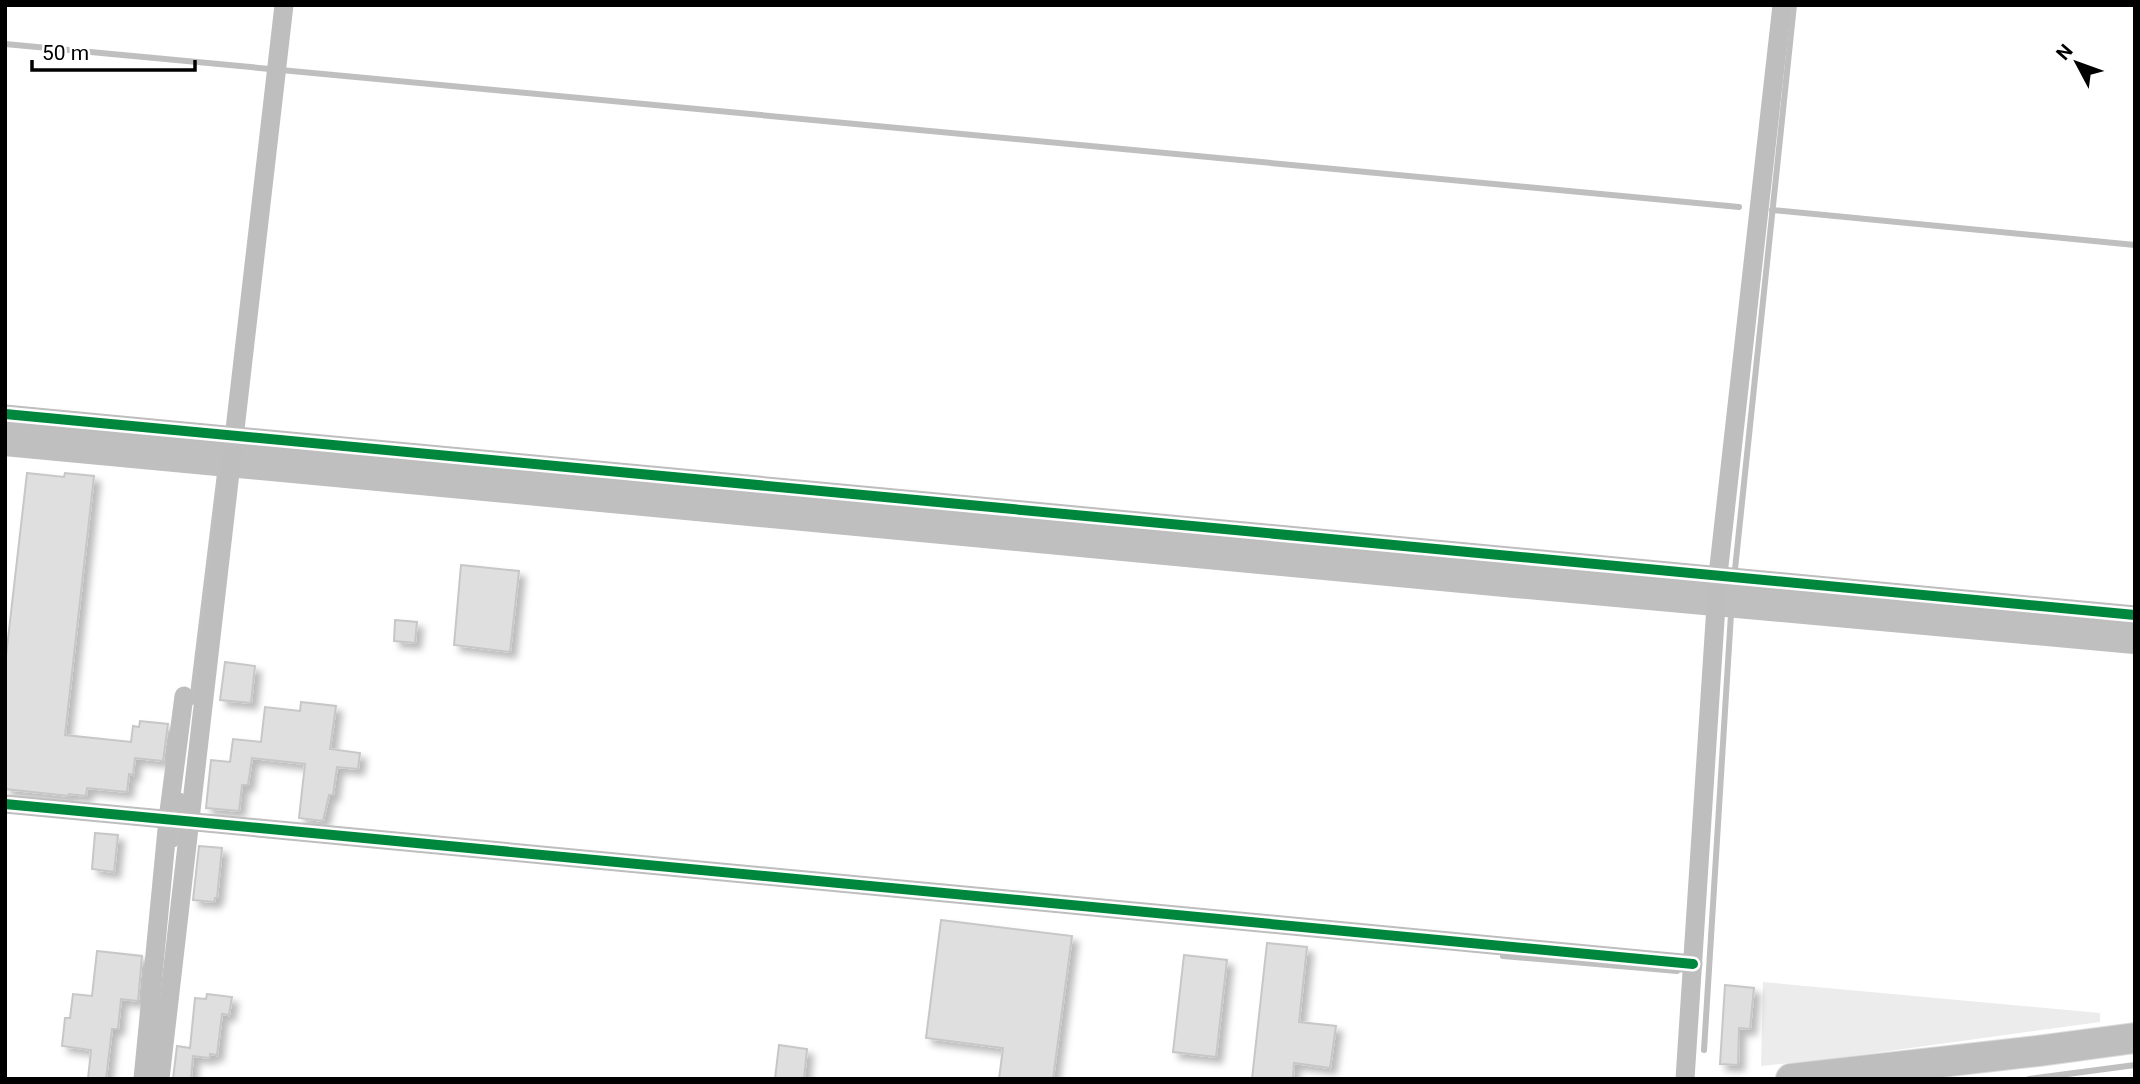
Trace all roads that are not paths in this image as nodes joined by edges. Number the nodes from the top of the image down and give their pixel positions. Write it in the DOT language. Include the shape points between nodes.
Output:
graph roads {
  1 [pos="284,5"];
  2 [pos="1782,5"];
  3 [pos="5,414"];
  4 [pos="234,440"];
  5 [pos="1726,578"];
  6 [pos="2135,615"];
  7 [pos="184,696"];
  8 [pos="189,734"];
  9 [pos="5,804"];
  10 [pos="178,820"];
  11 [pos="1693,964"];
  12 [pos="2135,1038"];
  13 [pos="143,1079"];
  14 [pos="160,1079"];
  15 [pos="1685,1079"];
  16 [pos="1791,1079"];
  1 -- 4 [label="street"];
  2 -- 5 [label="street"];
  3 -- 4 [label="street"];
  4 -- 5 [label="street" via="543,465"];
  4 -- 8 [label="street"];
  5 -- 6 [label="street"];
  5 -- 11 [label="street" via="1716,612"];
  7 -- 8 [label="street"];
  8 -- 10 [label="street"];
  9 -- 10 [label="street"];
  10 -- 11 [label="street"];
  10 -- 13 [label="street"];
  10 -- 14 [label="street"];
  11 -- 15 [label="street"];
  12 -- 16 [label="main road"];
}
